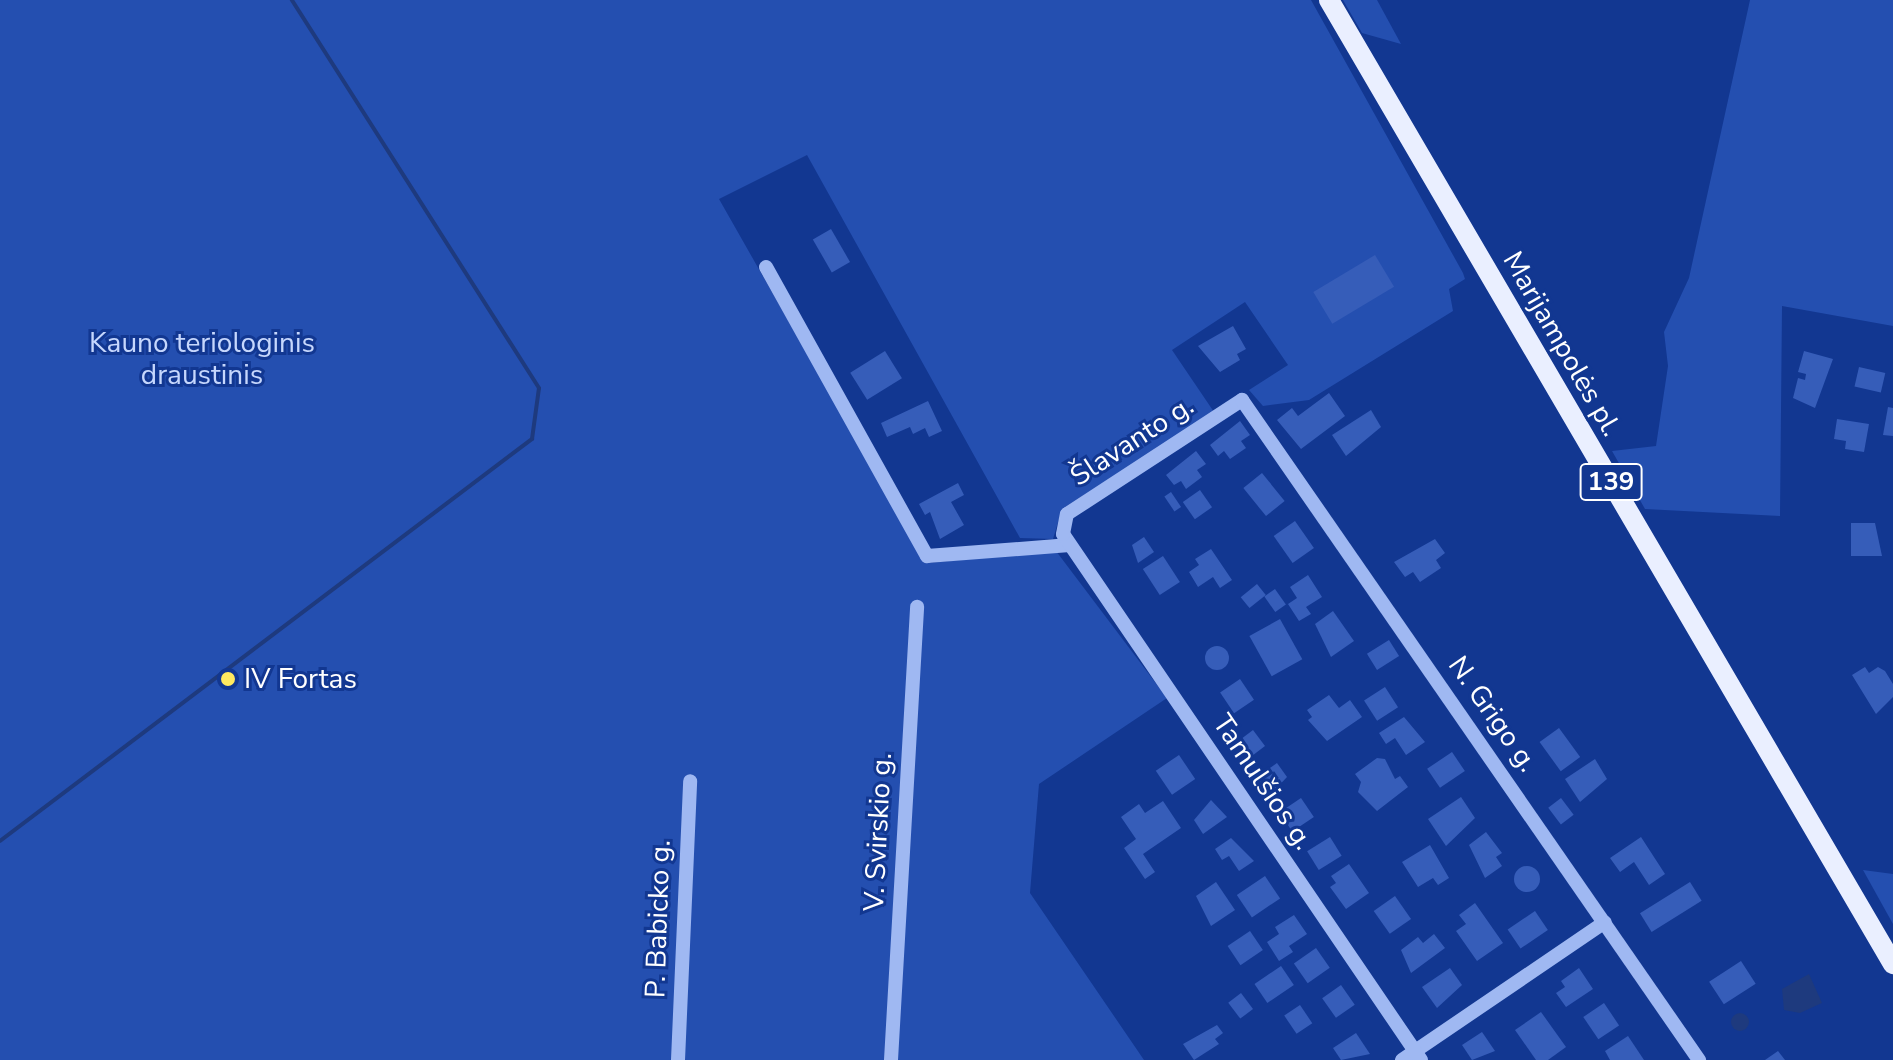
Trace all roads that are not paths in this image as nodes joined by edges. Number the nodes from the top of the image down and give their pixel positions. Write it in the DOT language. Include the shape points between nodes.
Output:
graph roads {
  1 [pos="1329,0"];
  2 [pos="766,267"];
  3 [pos="1242,400"];
  4 [pos="1067,539"];
  5 [pos="917,607"];
  6 [pos="690,781"];
  7 [pos="1605,922"];
  8 [pos="1893,964"];
  9 [pos="1412,1057"];
  10 [pos="678,1060"];
  11 [pos="891,1060"];
  12 [pos="1699,1060"];
  1 -- 8 [label="main road, Marijampolės pl. / 139"];
  2 -- 4 [label="street" via="927,556"];
  3 -- 4 [label="street, Šlavanto g." via="1067,514"];
  3 -- 7 [label="street, N. Grigo g."];
  4 -- 9 [label="street, Tamulšios g."];
  5 -- 11 [label="street, V. Svirskio g."];
  6 -- 10 [label="street, P. Babicko g."];
  7 -- 9 [label="street"];
  7 -- 12 [label="street, N. Grigo g."];
}
